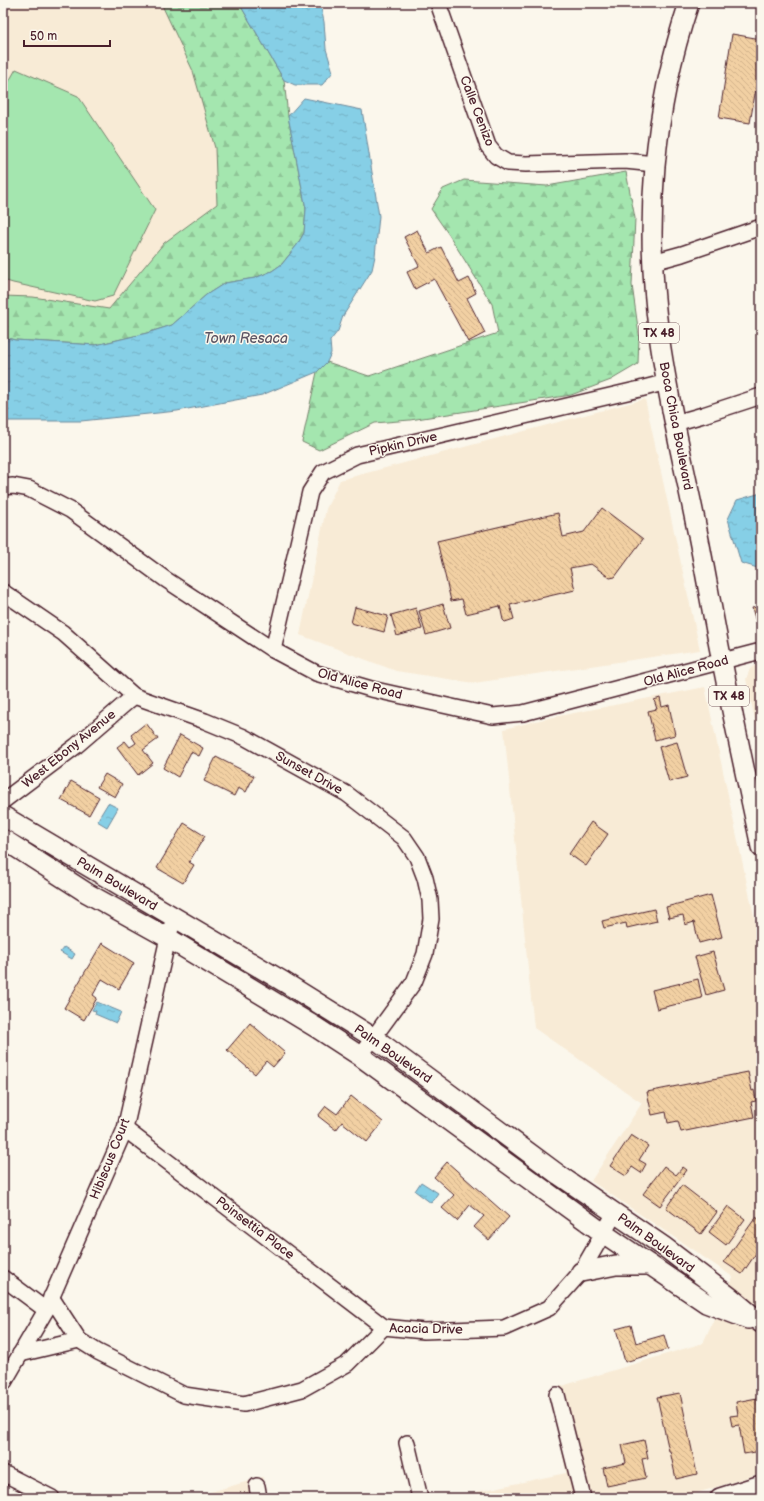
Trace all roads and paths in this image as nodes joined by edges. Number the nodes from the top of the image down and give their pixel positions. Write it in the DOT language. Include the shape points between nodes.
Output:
graph roads {
  1 [pos="438,3"];
  2 [pos="689,3"];
  3 [pos="655,164"];
  4 [pos="761,227"];
  5 [pos="653,262"];
  6 [pos="667,382"];
  7 [pos="761,396"];
  8 [pos="675,423"];
  9 [pos="3,487"];
  10 [pos="3,592"];
  11 [pos="273,650"];
  12 [pos="761,651"];
  13 [pos="722,662"];
  14 [pos="134,696"];
  15 [pos="3,801"];
  16 [pos="3,816"];
  17 [pos="3,839"];
  18 [pos="761,847"];
  19 [pos="174,918"];
  20 [pos="168,938"];
  21 [pos="374,1038"];
  22 [pos="360,1056"];
  23 [pos="125,1129"];
  24 [pos="615,1213"];
  25 [pos="603,1233"];
  26 [pos="650,1265"];
  27 [pos="581,1272"];
  28 [pos="3,1278"];
  29 [pos="49,1304"];
  30 [pos="761,1324"];
  31 [pos="384,1327"];
  32 [pos="79,1340"];
  33 [pos="20,1354"];
  34 [pos="3,1384"];
  35 [pos="557,1395"];
  36 [pos="407,1442"];
  37 [pos="3,1473"];
  38 [pos="761,1485"];
  39 [pos="52,1498"];
  40 [pos="420,1498"];
  41 [pos="583,1498"];
  42 [pos="720,1498"];
  1 -- 3 [label="street, Calle Cenizo" via="488,146 496,156 508,162 520,163 625,161"];
  2 -- 3 [label="main road, Boca Chica Boulevard / TX 48" via="671,68"];
  3 -- 5 [label="main road, Boca Chica Boulevard / TX 48"];
  4 -- 5 [label="street"];
  5 -- 6 [label="main road, Boca Chica Boulevard / TX 48" via="659,335"];
  6 -- 8 [label="main road, Boca Chica Boulevard / TX 48"];
  6 -- 11 [label="street, Pipkin Drive" via="357,455 323,472 310,492"];
  7 -- 8 [label="street"];
  8 -- 13 [label="main road, Boca Chica Boulevard / TX 48"];
  9 -- 11 [label="street, Old Alice Road" via="29,489 70,510 165,580"];
  10 -- 14 [label="street, Sunset Drive" via="63,633"];
  11 -- 13 [label="street, Old Alice Road" via="316,673 371,689 493,716 523,713"];
  12 -- 13 [label="street, Old Alice Road"];
  13 -- 18 [label="main road, Boca Chica Boulevard / TX 48"];
  14 -- 15 [label="street, West Ebony Avenue" via="76,746"];
  14 -- 21 [label="street, Sunset Drive" via="244,737 347,794 404,838 417,858 425,878 431,920 425,954 414,982"];
  16 -- 19 [label="main road, Palm Boulevard"];
  17 -- 20 [label="main road, Palm Boulevard" via="87,893"];
  19 -- 20 [label="street, Hibiscus Court"];
  19 -- 21 [label="main road, Palm Boulevard"];
  20 -- 22 [label="main road, Palm Boulevard"];
  20 -- 23 [label="street, Hibiscus Court"];
  21 -- 22 [label="street, Sunset Drive"];
  21 -- 24 [label="main road, Palm Boulevard" via="553,1171"];
  22 -- 25 [label="main road, Palm Boulevard"];
  23 -- 29 [label="street, Hibiscus Court"];
  23 -- 31 [label="street, Poinsettia Place"];
  24 -- 25 [label="street, Acacia Drive"];
  24 -- 30 [label="main road, Palm Boulevard" via="663,1246"];
  25 -- 26 [label="main road, Palm Boulevard"];
  25 -- 27 [label="street, Acacia Drive"];
  26 -- 27 [label="main road" via="616,1265"];
  26 -- 30 [label="main road, Palm Boulevard" via="706,1303"];
  27 -- 31 [label="street, Acacia Drive" via="549,1308 504,1328 424,1331"];
  28 -- 29 [label="street"];
  29 -- 32 [label="street, Acacia Drive"];
  29 -- 33 [label="street, Hibiscus Court"];
  31 -- 32 [label="street, Acacia Drive" via="347,1364 302,1389 244,1404 184,1395"];
  32 -- 33 [label="street"];
  33 -- 34 [label="street, Hibiscus Court"];
  35 -- 41 [label="street"];
  36 -- 40 [label="street"];
  37 -- 39 [label="street"];
  38 -- 42 [label="main road"];
}
